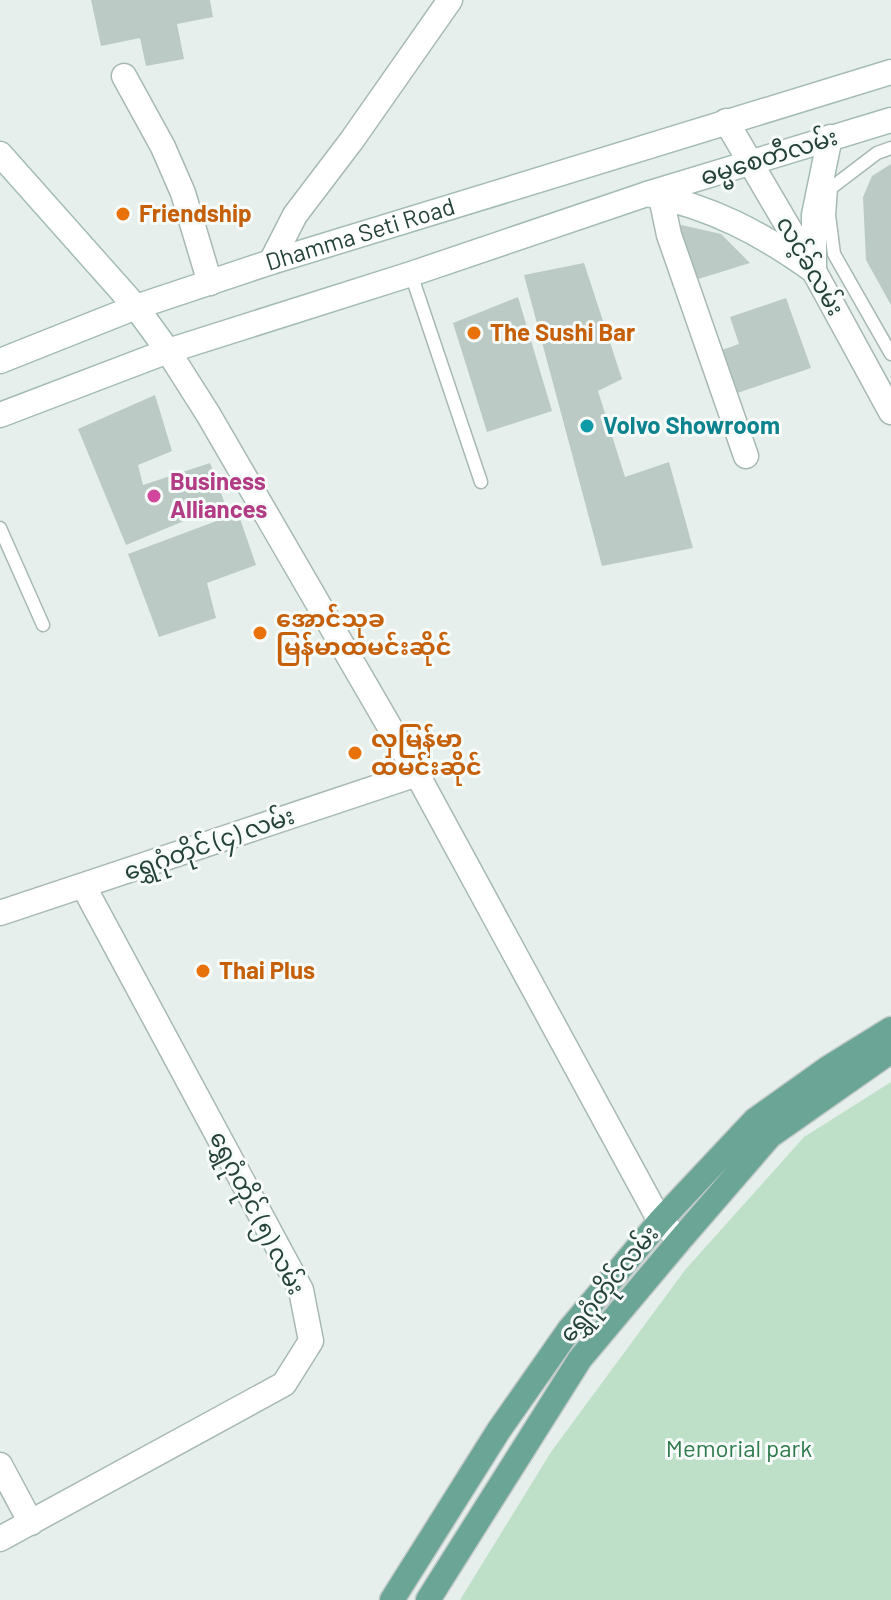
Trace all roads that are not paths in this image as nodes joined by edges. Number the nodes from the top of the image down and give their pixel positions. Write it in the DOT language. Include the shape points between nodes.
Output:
graph roads {
  1 [pos="445,4"];
  2 [pos="891,72"];
  3 [pos="124,76"];
  4 [pos="891,120"];
  5 [pos="726,121"];
  6 [pos="830,137"];
  7 [pos="891,148"];
  8 [pos="0,154"];
  9 [pos="751,163"];
  10 [pos="654,196"];
  11 [pos="271,262"];
  12 [pos="814,271"];
  13 [pos="411,274"];
  14 [pos="210,283"];
  15 [pos="136,307"];
  16 [pos="168,351"];
  17 [pos="891,354"];
  18 [pos="0,361"];
  19 [pos="891,412"];
  20 [pos="0,415"];
  21 [pos="746,456"];
  22 [pos="481,482"];
  23 [pos="0,528"];
  24 [pos="43,625"];
  25 [pos="417,774"];
  26 [pos="84,887"];
  27 [pos="0,913"];
  28 [pos="891,1029"];
  29 [pos="891,1051"];
  30 [pos="660,1221"];
  31 [pos="680,1240"];
  32 [pos="0,1465"];
  33 [pos="31,1523"];
  34 [pos="0,1539"];
  35 [pos="392,1600"];
  36 [pos="428,1600"];
  1 -- 11 [label="street" via="295,215"];
  2 -- 5 [label="street, ဓမ္မစေတီလမ်း"];
  3 -- 14 [label="street" via="183,193"];
  4 -- 6 [label="street, ဓမ္မစေတီလမ်း"];
  5 -- 9 [label="street, လင့်ခ်လမ်း"];
  5 -- 11 [label="street, Dhamma Seti Road"];
  6 -- 9 [label="street, ဓမ္မစေတီလမ်း"];
  6 -- 12 [label="street" via="814,215"];
  7 -- 17 [label="lane" via="831,188 829,215 834,254"];
  8 -- 15 [label="street"];
  9 -- 10 [label="street, ဓမ္မစေတီလမ်း"];
  9 -- 12 [label="street, လင့်ခ်လမ်း"];
  10 -- 12 [label="street" via="721,215 769,239"];
  10 -- 13 [label="street, Dhamma Seti Road"];
  10 -- 21 [label="street"];
  11 -- 14 [label="street, Dhamma Seti Road"];
  12 -- 19 [label="street, လင့်ခ်လမ်း"];
  13 -- 16 [label="street, Dhamma Seti Road"];
  13 -- 22 [label="lane"];
  14 -- 15 [label="street, Dhamma Seti Road"];
  15 -- 16 [label="street"];
  15 -- 18 [label="street, Dhamma Seti Road"];
  16 -- 20 [label="street, Dhamma Seti Road"];
  16 -- 25 [label="street"];
  23 -- 24 [label="lane"];
  25 -- 26 [label="street, ရွှေဂုံတိုင် (၄) လမ်း"];
  25 -- 30 [label="street"];
  26 -- 27 [label="street, ရွှေဂုံတိုင် (၄) လမ်း"];
  26 -- 33 [label="street, ရွှေဂုံတိုင် (၅) လမ်း" via="301,1290 311,1341 284,1384"];
  28 -- 30 [label="main road, ရွှေဂုံတိုင်လမ်း" via="755,1120"];
  29 -- 31 [label="main road, ရွှေဂုံတိုင်လမ်း" via="770,1136"];
  30 -- 31 [label="street"];
  30 -- 35 [label="main road, ရွှေဂုံတိုင်လမ်း" via="569,1330"];
  31 -- 36 [label="main road, ရွှေဂုံတိုင်လမ်း" via="580,1359"];
  32 -- 33 [label="street"];
  33 -- 34 [label="street, ရွှေဂုံတိုင် (၅) လမ်း"];
}
